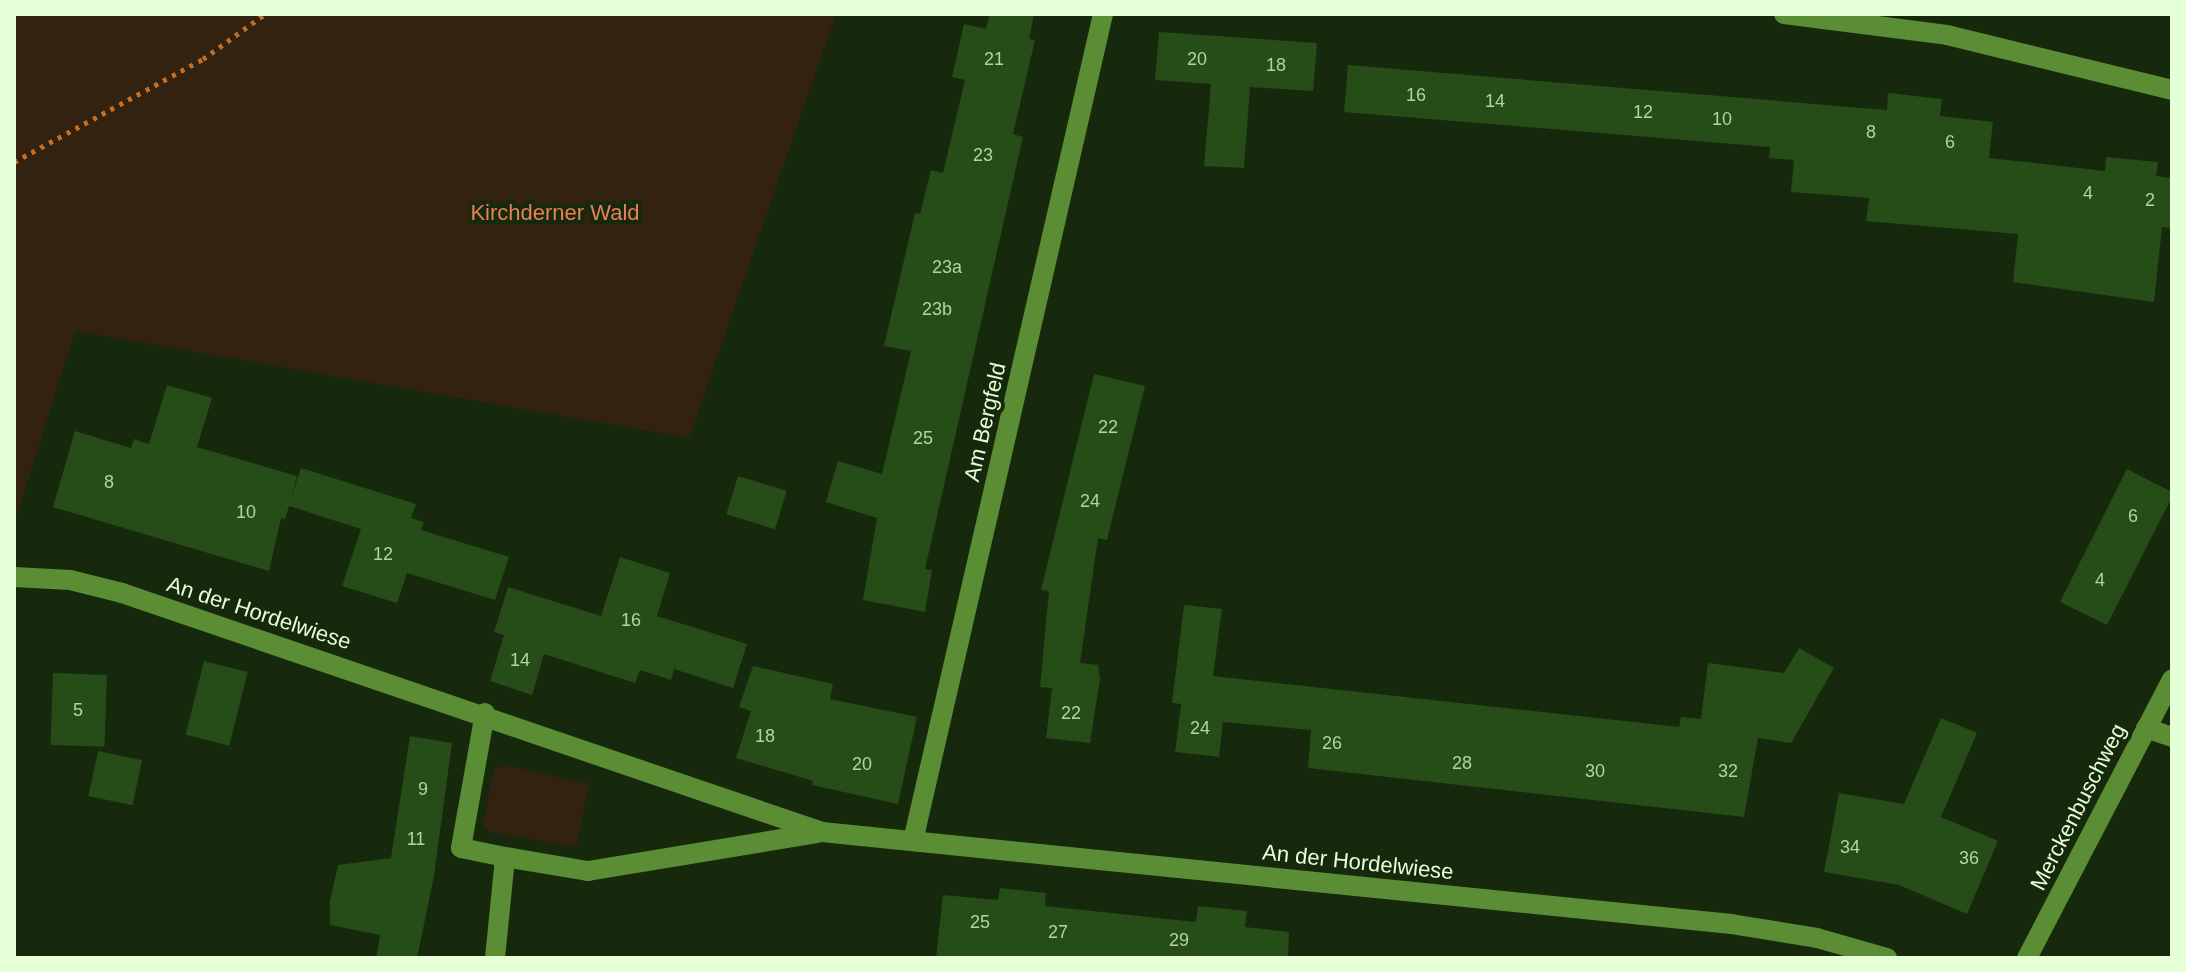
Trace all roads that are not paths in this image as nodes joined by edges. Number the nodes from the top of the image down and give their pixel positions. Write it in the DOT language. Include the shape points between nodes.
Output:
graph roads {
  1 [pos="1103,14"];
  2 [pos="1784,14"];
  3 [pos="2172,90"];
  4 [pos="14,577"];
  5 [pos="2172,679"];
  6 [pos="485,713"];
  7 [pos="2146,728"];
  8 [pos="2172,737"];
  9 [pos="822,832"];
  10 [pos="913,841"];
  11 [pos="505,857"];
  12 [pos="495,958"];
  13 [pos="1887,958"];
  14 [pos="2027,958"];
  1 -- 10 [label="street, Am Bergfeld"];
  2 -- 3 [label="street" via="1947,35"];
  4 -- 6 [label="street, An der Hordelwiese" via="70,580 122,593"];
  5 -- 7 [label="street, Merckenbuschweg"];
  6 -- 9 [label="street, An der Hordelwiese"];
  6 -- 11 [label="street, An der Hordelwiese" via="461,848"];
  7 -- 8 [label="street"];
  7 -- 14 [label="street, Merckenbuschweg"];
  9 -- 10 [label="street, An der Hordelwiese"];
  9 -- 11 [label="street, An der Hordelwiese" via="588,871"];
  10 -- 13 [label="street, An der Hordelwiese" via="1731,924 1817,938"];
  11 -- 12 [label="street"];
}
